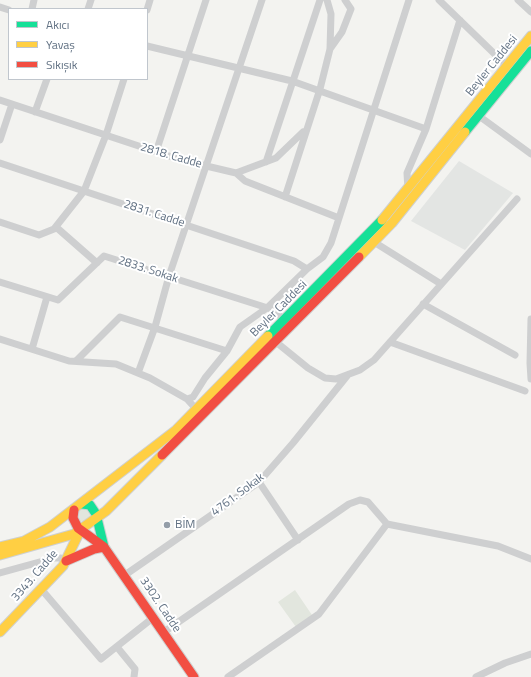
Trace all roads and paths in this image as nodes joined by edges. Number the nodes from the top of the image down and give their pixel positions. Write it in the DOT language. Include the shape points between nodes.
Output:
graph roads {
  1 [pos="206,0"];
  2 [pos="262,0"];
  3 [pos="320,0"];
  4 [pos="327,0"];
  5 [pos="345,0"];
  6 [pos="409,0"];
  7 [pos="439,0"];
  8 [pos="518,0"];
  9 [pos="531,12"];
  10 [pos="460,20"];
  11 [pos="531,36"];
  12 [pos="148,46"];
  13 [pos="330,49"];
  14 [pos="531,51"];
  15 [pos="187,55"];
  16 [pos="240,68"];
  17 [pos="510,69"];
  18 [pos="47,80"];
  19 [pos="124,80"];
  20 [pos="292,81"];
  21 [pos="320,89"];
  22 [pos="0,100"];
  23 [pos="12,104"];
  24 [pos="373,109"];
  25 [pos="35,112"];
  26 [pos="475,113"];
  27 [pos="426,129"];
  28 [pos="305,131"];
  29 [pos="106,135"];
  30 [pos="0,140"];
  31 [pos="156,152"];
  32 [pos="531,154"];
  33 [pos="266,162"];
  34 [pos="0,163"];
  35 [pos="208,166"];
  36 [pos="236,173"];
  37 [pos="408,190"];
  38 [pos="84,191"];
  39 [pos="284,197"];
  40 [pos="517,199"];
  41 [pos="339,218"];
  42 [pos="0,222"];
  43 [pos="187,225"];
  44 [pos="56,227"];
  45 [pos="374,242"];
  46 [pos="97,263"];
  47 [pos="307,269"];
  48 [pos="169,276"];
  49 [pos="0,282"];
  50 [pos="441,284"];
  51 [pos="47,297"];
  52 [pos="423,304"];
  53 [pos="267,308"];
  54 [pos="531,315"];
  55 [pos="531,319"];
  56 [pos="285,320"];
  57 [pos="155,327"];
  58 [pos="0,339"];
  59 [pos="276,342"];
  60 [pos="390,342"];
  61 [pos="32,349"];
  62 [pos="227,351"];
  63 [pos="515,355"];
  64 [pos="76,361"];
  65 [pos="138,373"];
  66 [pos="347,376"];
  67 [pos="531,378"];
  68 [pos="525,391"];
  69 [pos="187,399"];
  70 [pos="196,409"];
  71 [pos="259,482"];
  72 [pos="82,504"];
  73 [pos="74,510"];
  74 [pos="98,518"];
  75 [pos="387,524"];
  76 [pos="80,531"];
  77 [pos="298,540"];
  78 [pos="0,547"];
  79 [pos="104,547"];
  80 [pos="0,555"];
  81 [pos="531,559"];
  82 [pos="66,562"];
  83 [pos="0,573"];
  84 [pos="125,574"];
  85 [pos="42,590"];
  86 [pos="154,617"];
  87 [pos="0,632"];
  88 [pos="164,632"];
  89 [pos="117,647"];
  90 [pos="531,654"];
  91 [pos="134,677"];
  92 [pos="194,677"];
  93 [pos="228,677"];
  94 [pos="476,677"];
  1 -- 15 [label="street"];
  2 -- 16 [label="street"];
  3 -- 20 [label="street"];
  4 -- 13 [label="street" via="331,14"];
  5 -- 13 [label="street" via="350,9 342,32"];
  6 -- 24 [label="street"];
  7 -- 10 [label="street"];
  8 -- 9 [label="street"];
  10 -- 17 [label="street"];
  10 -- 27 [label="street"];
  11 -- 17 [label="main road, Beyler Caddesi"];
  12 -- 15 [label="street"];
  13 -- 21 [label="street"];
  14 -- 17 [label="main road, Beyler Caddesi"];
  15 -- 16 [label="street"];
  15 -- 31 [label="street"];
  16 -- 20 [label="street"];
  16 -- 35 [label="street"];
  17 -- 26 [label="main road, Beyler Caddesi"];
  18 -- 25 [label="street"];
  19 -- 29 [label="street"];
  20 -- 21 [label="street"];
  20 -- 33 [label="street"];
  21 -- 24 [label="street"];
  21 -- 28 [label="street"];
  22 -- 23 [label="street, 2818. Cadde"];
  23 -- 25 [label="street, 2818. Cadde"];
  23 -- 30 [label="street"];
  24 -- 27 [label="street"];
  24 -- 41 [label="street"];
  25 -- 29 [label="street, 2818. Cadde"];
  26 -- 32 [label="street"];
  26 -- 37 [label="main road, Beyler Caddesi"];
  26 -- 45 [label="main road, Beyler Caddesi" via="392,223"];
  27 -- 37 [label="street" via="407,173"];
  28 -- 33 [label="street" via="276,158"];
  28 -- 39 [label="street"];
  29 -- 31 [label="street, 2818. Cadde"];
  29 -- 38 [label="street"];
  31 -- 35 [label="street, 2818. Cadde"];
  33 -- 36 [label="street"];
  34 -- 38 [label="street, 2831. Cadde"];
  35 -- 36 [label="street, 2818. Cadde"];
  35 -- 43 [label="street"];
  36 -- 39 [label="street, 2818. Cadde" via="245,181"];
  37 -- 56 [label="main road, Beyler Caddesi" via="392,210"];
  38 -- 43 [label="street, 2831. Cadde"];
  38 -- 44 [label="street"];
  39 -- 41 [label="street, 2818. Cadde"];
  40 -- 50 [label="street"];
  41 -- 47 [label="street" via="324,256"];
  42 -- 44 [label="street" via="39,235"];
  43 -- 47 [label="street, 2831. Cadde" via="294,261"];
  43 -- 48 [label="street"];
  44 -- 46 [label="street"];
  45 -- 50 [label="street"];
  45 -- 59 [label="main road, Beyler Caddesi"];
  46 -- 48 [label="street, 2833. Sokak" via="104,256"];
  46 -- 51 [label="street, 2833. Sokak" via="58,300"];
  47 -- 53 [label="street"];
  48 -- 53 [label="street, 2833. Sokak"];
  48 -- 57 [label="street"];
  49 -- 51 [label="street, 2833. Sokak"];
  50 -- 52 [label="street"];
  51 -- 61 [label="street"];
  52 -- 60 [label="street"];
  52 -- 63 [label="street"];
  53 -- 56 [label="street, 2833. Sokak"];
  53 -- 62 [label="street" via="240,327"];
  54 -- 55 [label="street"];
  55 -- 67 [label="street"];
  56 -- 70 [label="main road, Beyler Caddesi"];
  57 -- 62 [label="street"];
  57 -- 64 [label="street" via="120,317"];
  57 -- 65 [label="street"];
  58 -- 61 [label="street"];
  59 -- 66 [label="street" via="316,374 326,378"];
  59 -- 74 [label="main road, Beyler Caddesi"];
  60 -- 66 [label="street" via="374,360"];
  60 -- 68 [label="street"];
  61 -- 64 [label="street"];
  62 -- 69 [label="street" via="193,397"];
  64 -- 65 [label="street" via="116,364"];
  65 -- 69 [label="street"];
  66 -- 71 [label="street, 4761. Sokak"];
  69 -- 70 [label="street"];
  70 -- 72 [label="main road, Beyler Caddesi" via="156,446"];
  71 -- 77 [label="street"];
  71 -- 84 [label="street, 4761. Sokak"];
  72 -- 73 [label="main road, Beyler Caddesi"];
  72 -- 74 [label="main road" via="90,505"];
  73 -- 76 [label="main road" via="73,518"];
  73 -- 78 [label="main road, Beyler Caddesi" via="36,535"];
  74 -- 76 [label="main road, Beyler Caddesi"];
  74 -- 79 [label="main road, 3302. Cadde"];
  75 -- 77 [label="street" via="364,500 349,504"];
  75 -- 81 [label="street" via="498,546"];
  75 -- 93 [label="street" via="319,614"];
  76 -- 79 [label="main road, 3302. Cadde"];
  76 -- 80 [label="main road, Beyler Caddesi"];
  76 -- 82 [label="main road, 3343. Cadde"];
  77 -- 88 [label="street"];
  79 -- 82 [label="main road"];
  79 -- 84 [label="main road, 3302. Cadde"];
  82 -- 83 [label="street" via="61,558 54,558"];
  82 -- 85 [label="main road, 3343. Cadde"];
  84 -- 86 [label="main road, 3302. Cadde"];
  85 -- 87 [label="main road, 3343. Cadde"];
  85 -- 89 [label="street" via="101,660"];
  86 -- 88 [label="main road, 3302. Cadde"];
  86 -- 89 [label="street"];
  88 -- 92 [label="main road, 3302. Cadde"];
  89 -- 91 [label="street" via="135,669"];
  90 -- 94 [label="street"];
}
